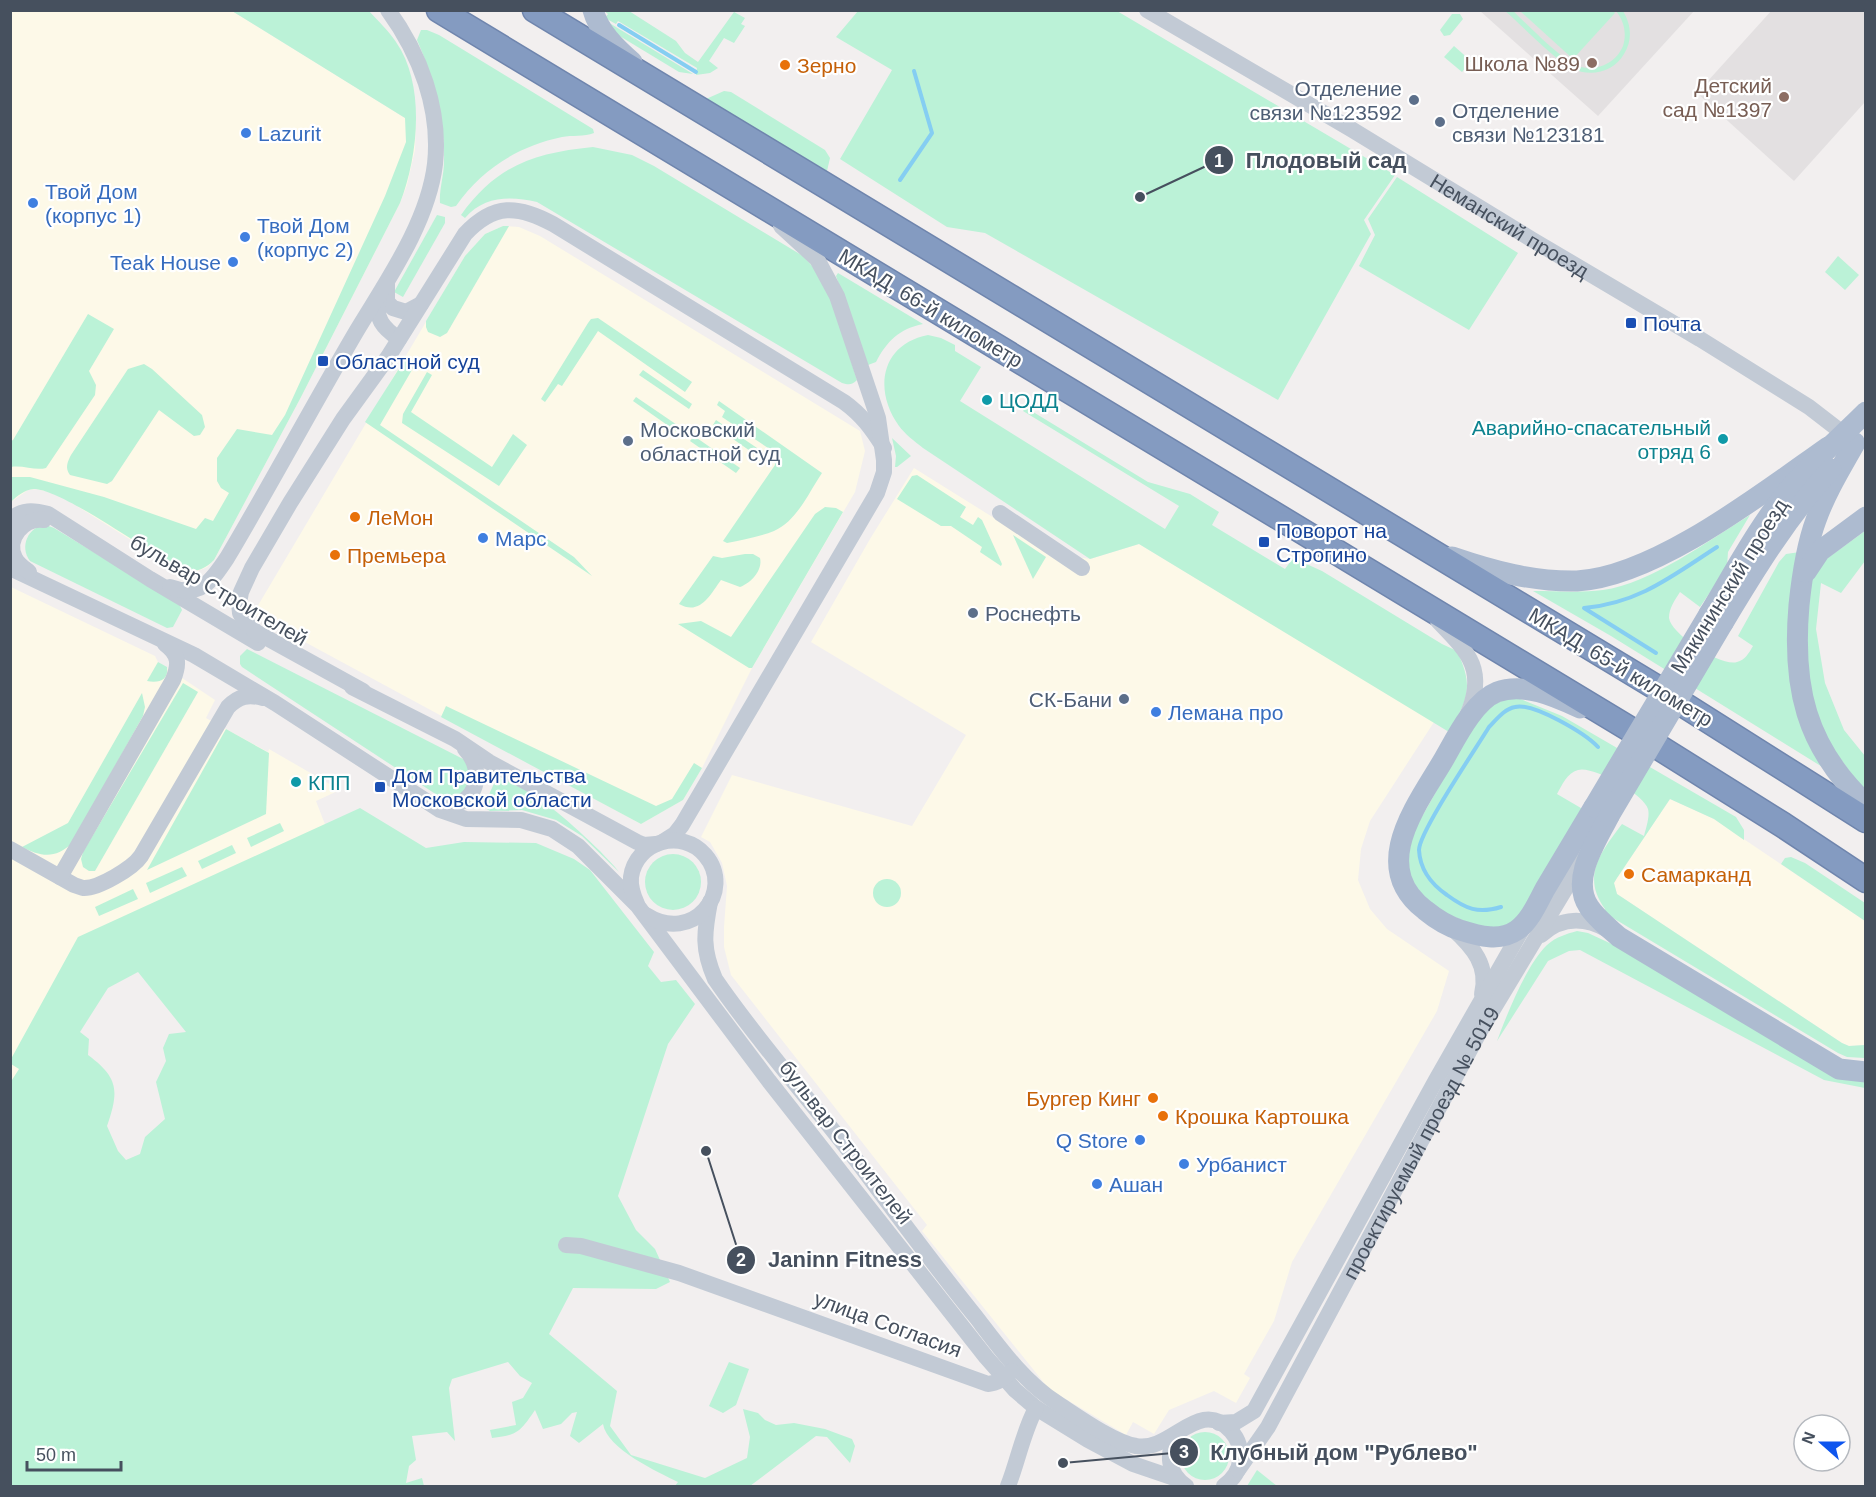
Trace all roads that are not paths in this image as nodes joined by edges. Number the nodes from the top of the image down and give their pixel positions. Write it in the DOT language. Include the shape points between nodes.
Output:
graph roads {
  1 [pos="388,10"];
  2 [pos="439,10"];
  3 [pos="535,10"];
  4 [pos="593,10"];
  5 [pos="1148,10"];
  6 [pos="662,88"];
  7 [pos="728,185"];
  8 [pos="383,288"];
  9 [pos="421,303"];
  10 [pos="399,339"];
  11 [pos="1866,412"];
  12 [pos="1852,441"];
  13 [pos="884,448"];
  14 [pos="1780,488"];
  15 [pos="1000,513"];
  16 [pos="1866,517"];
  17 [pos="1789,519"];
  18 [pos="10,520"];
  19 [pos="60,521"];
  20 [pos="1426,549"];
  21 [pos="10,568"];
  22 [pos="1082,568"];
  23 [pos="150,579"];
  24 [pos="39,581"];
  25 [pos="1801,583"];
  26 [pos="1423,605"];
  27 [pos="1716,618"];
  28 [pos="158,638"];
  29 [pos="363,692"];
  30 [pos="275,703"];
  31 [pos="1628,728"];
  32 [pos="1461,730"];
  33 [pos="455,739"];
  34 [pos="419,798"];
  35 [pos="1866,804"];
  36 [pos="1601,811"];
  37 [pos="1866,820"];
  38 [pos="660,842"];
  39 [pos="10,849"];
  40 [pos="60,877"];
  41 [pos="1866,880"];
  42 [pos="710,902"];
  43 [pos="641,909"];
  44 [pos="1531,913"];
  45 [pos="1450,927"];
  46 [pos="1619,937"];
  47 [pos="1530,950"];
  48 [pos="1479,1004"];
  49 [pos="1866,1072"];
  50 [pos="566,1245"];
  51 [pos="1016,1365"];
  52 [pos="1005,1378"];
  53 [pos="1036,1408"];
  54 [pos="1219,1423"];
  55 [pos="1177,1434"];
  56 [pos="1230,1481"];
  57 [pos="1181,1483"];
  58 [pos="1008,1486"];
  1 -- 8 [label="street" via="422,72 432,113 435,149 426,204"];
  2 -- 7 [label="highway, МКАД, 66-й километр"];
  3 -- 6 [label="highway"];
  4 -- 6 [label="main road" via="596,22 616,48"];
  5 -- 12 [label="street, Неманский проезд" via="1700,339 1809,406"];
  6 -- 20 [label="highway, МКАД, 65-й километр"];
  7 -- 13 [label="street" via="797,240 829,279 878,418"];
  7 -- 26 [label="highway, МКАД, 66-й километр"];
  8 -- 9 [label="street" via="393,308 406,312"];
  8 -- 10 [label="street" via="377,314 387,331"];
  8 -- 23 [label="street" via="214,577 194,591"];
  9 -- 10 [label="street"];
  9 -- 13 [label="street" via="476,222 501,210 532,213 844,402 859,413"];
  10 -- 29 [label="street" via="290,502 252,568 239,603 245,622 256,632"];
  11 -- 12 [label="main road, Мякининский проезд"];
  12 -- 14 [label="main road"];
  12 -- 17 [label="main road, Мякининский проезд"];
  12 -- 25 [label="main road" via="1815,520"];
  13 -- 38 [label="street" via="884,472 877,493 682,825"];
  14 -- 17 [label="main road" via="1796,494"];
  14 -- 20 [label="main road" via="1665,553 1611,575 1580,581 1528,579"];
  14 -- 27 [label="main road, Мякининский проезд"];
  15 -- 22 [label="street"];
  16 -- 25 [label="main road" via="1820,551"];
  17 -- 27 [label="main road, Мякининский проезд"];
  18 -- 19 [label="street, бульвар Строителей" via="24,511 35,510"];
  19 -- 23 [label="street, бульвар Строителей"];
  19 -- 24 [label="street, бульвар Строителей" via="26,522 14,538 14,557"];
  20 -- 37 [label="highway, МКАД, 65-й километр" via="1664,692"];
  21 -- 24 [label="street, бульвар Строителей"];
  23 -- 29 [label="street, бульвар Строителей" via="275,653"];
  24 -- 28 [label="street, бульвар Строителей"];
  25 -- 35 [label="main road" via="1798,668 1809,720 1834,770"];
  26 -- 31 [label="highway"];
  26 -- 32 [label="street" via="1472,660 1475,694"];
  27 -- 36 [label="main road, Мякининский проезд, bridge"];
  28 -- 30 [label="street, бульвар Строителей"];
  28 -- 40 [label="street" via="176,655 173,680"];
  29 -- 33 [label="street, бульвар Строителей"];
  30 -- 34 [label="street, бульвар Строителей"];
  30 -- 40 [label="street" via="250,695 228,706 136,864 83,888"];
  31 -- 32 [label="main road" via="1564,701 1514,689 1497,692 1485,700"];
  31 -- 41 [label="highway"];
  32 -- 45 [label="main road" via="1408,822 1398,852 1401,882 1408,894"];
  33 -- 34 [label="street, бульвар Строителей" via="471,754 476,766 477,780 472,793 449,806"];
  33 -- 38 [label="street, бульвар Строителей" via="489,762 637,842"];
  34 -- 43 [label="street, бульвар Строителей" via="455,816 521,820 552,830 578,846"];
  36 -- 44 [label="main road, проектируемый проезд № 5019"];
  36 -- 46 [label="main road" via="1582,878 1583,892 1588,907"];
  36 -- 47 [label="street, проектируемый проезд № 5019"];
  38 -- 42 [label="street, бульвар Строителей" via="686,842 706,856 715,878"];
  38 -- 43 [label="street, бульвар Строителей" via="644,852 631,877 632,891"];
  39 -- 40 [label="street"];
  42 -- 43 [label="street, бульвар Строителей" via="703,912 681,924 656,921"];
  42 -- 51 [label="street, бульвар Строителей" via="704,929 715,979"];
  43 -- 52 [label="street, бульвар Строителей" via="775,1089"];
  44 -- 45 [label="main road" via="1518,930 1503,936 1488,937"];
  44 -- 48 [label="street, проектируемый проезд № 5019"];
  45 -- 48 [label="street" via="1482,965"];
  46 -- 47 [label="street" via="1599,925 1567,920 1543,933"];
  46 -- 49 [label="main road" via="1839,1069"];
  47 -- 56 [label="street, проектируемый проезд № 5019" via="1480,1031 1268,1427"];
  48 -- 54 [label="street, проектируемый проезд № 5019" via="1254,1411 1236,1422"];
  50 -- 52 [label="street, улица Согласия" via="679,1273 988,1384"];
  51 -- 52 [label="street"];
  51 -- 55 [label="street, бульвар Строителей" via="1054,1401 1119,1440 1142,1447"];
  52 -- 53 [label="street, бульвар Строителей"];
  53 -- 57 [label="street, бульвар Строителей" via="1122,1459"];
  53 -- 58 [label="street"];
  54 -- 55 [label="street, бульвар Строителей" via="1192,1423"];
  54 -- 56 [label="street" via="1229,1429 1240,1449 1241,1460"];
  55 -- 57 [label="street, бульвар Строителей" via="1169,1456 1171,1468"];
}
